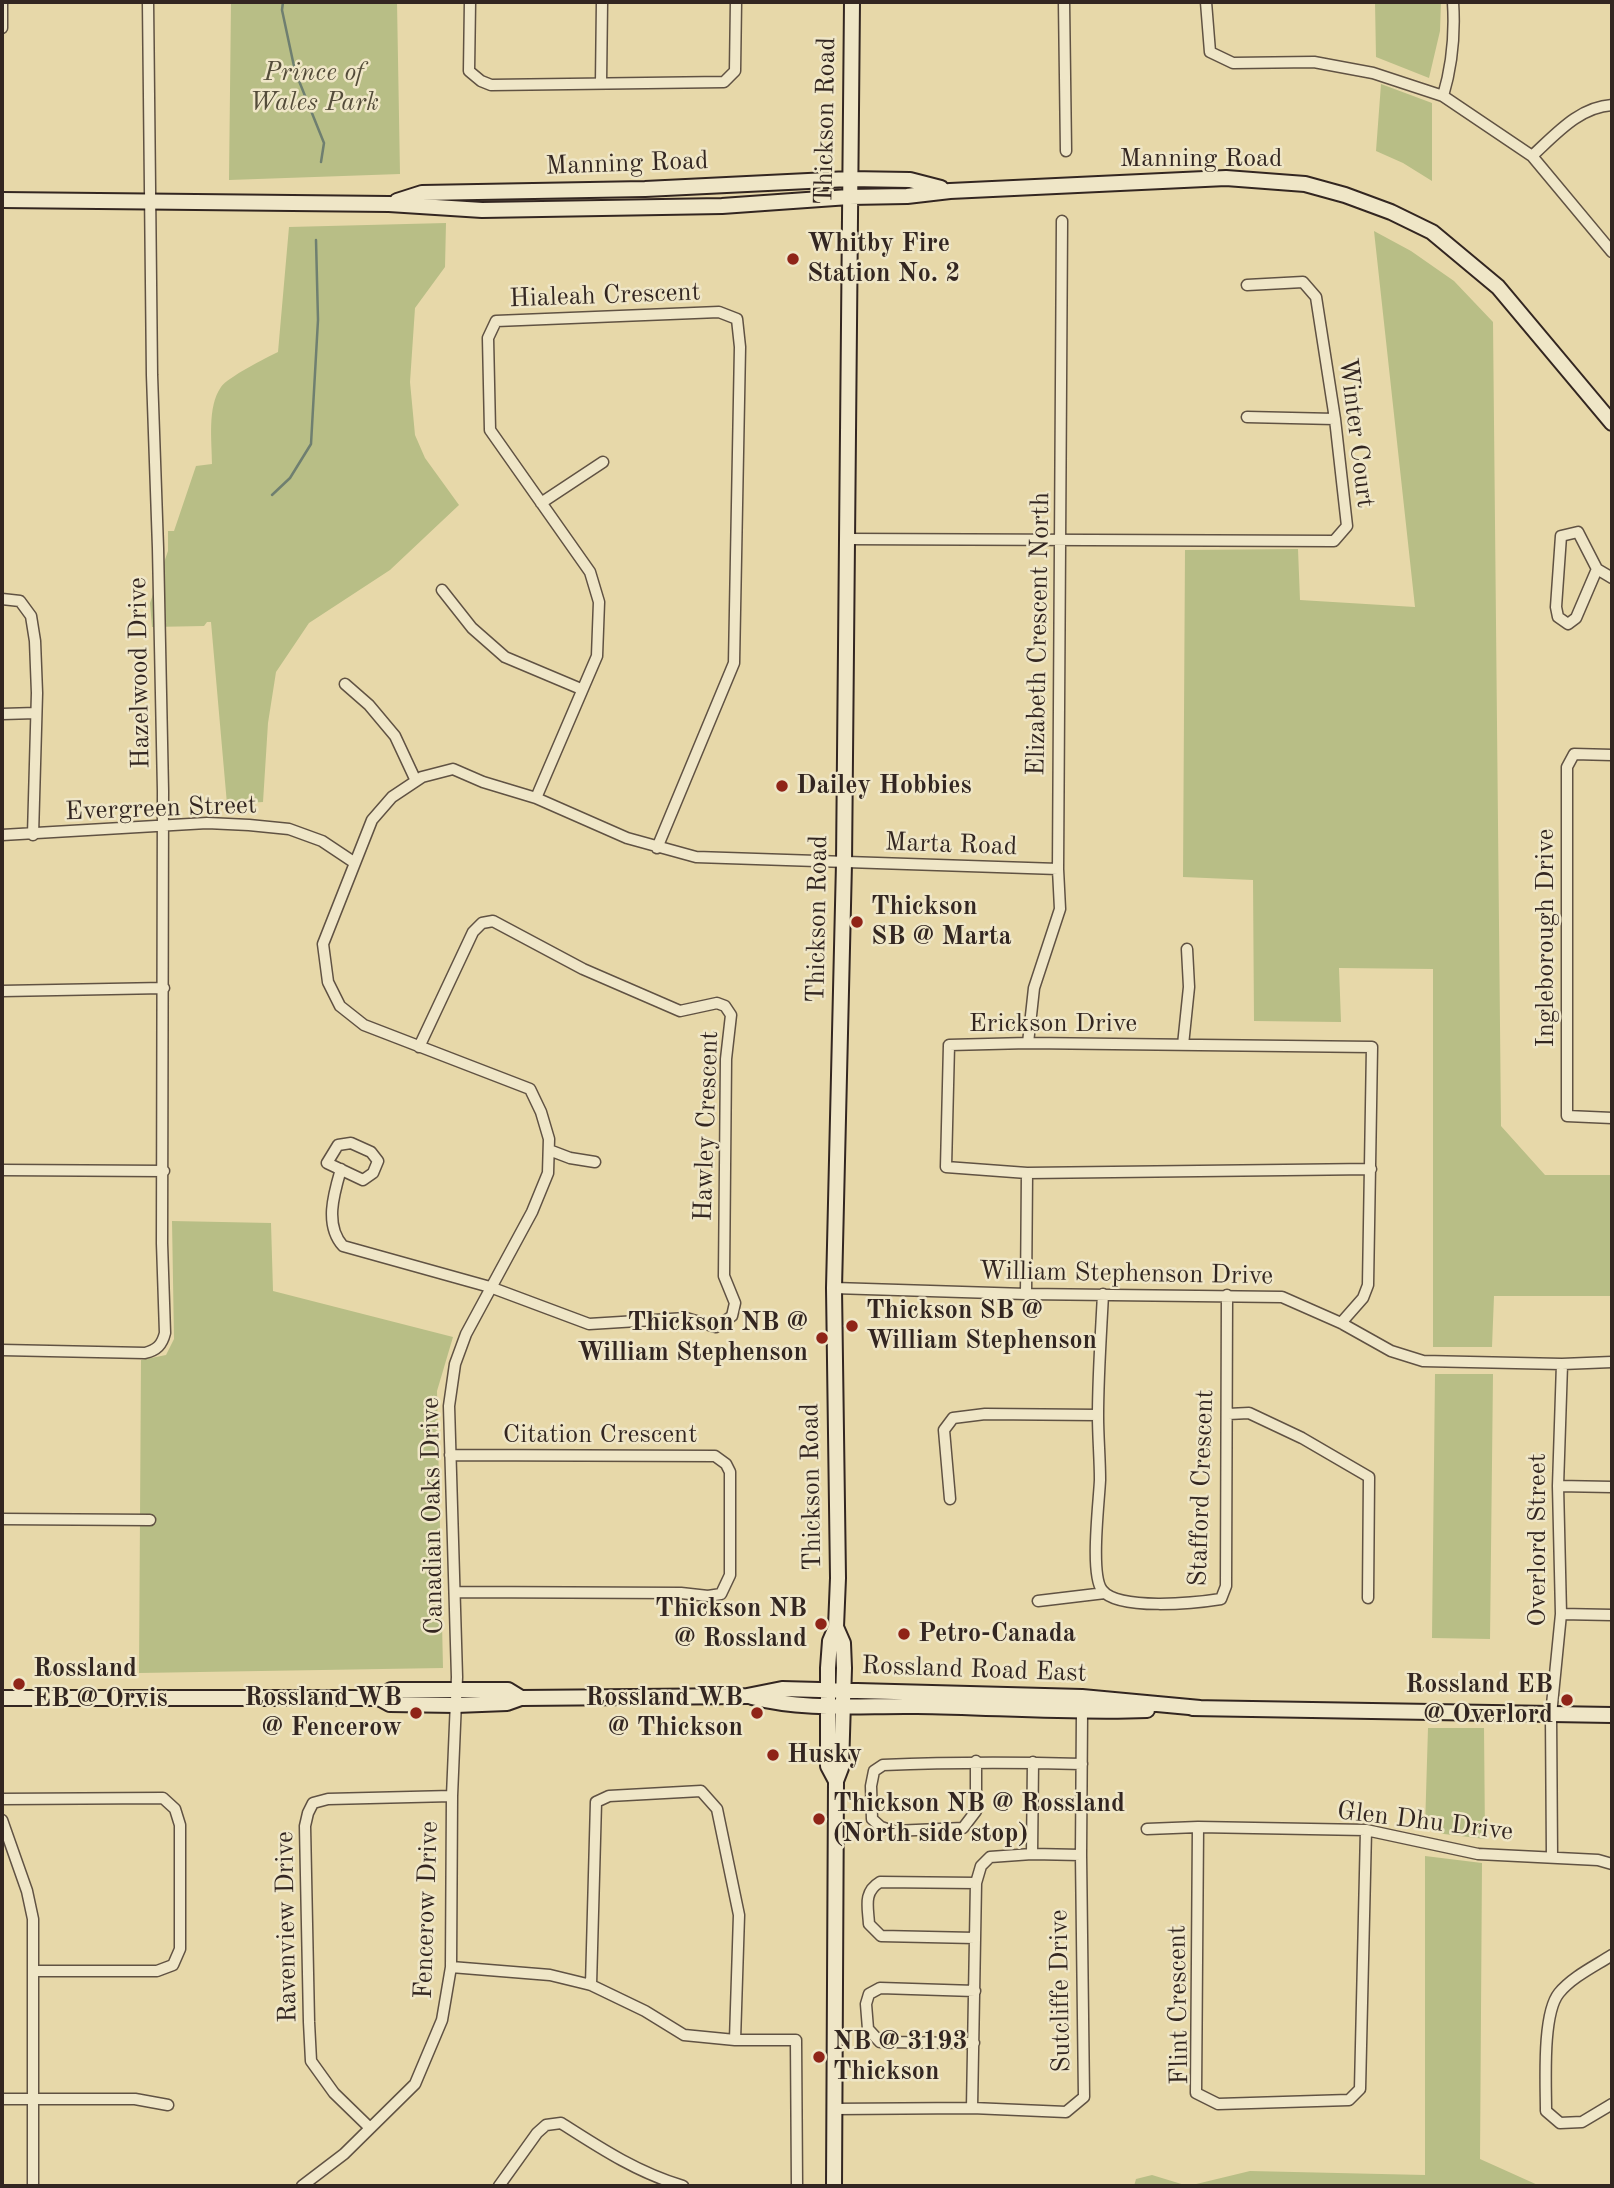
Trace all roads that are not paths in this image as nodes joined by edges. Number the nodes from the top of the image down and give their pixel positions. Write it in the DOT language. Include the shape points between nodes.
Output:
graph roads {
  1 [pos="2,2"];
  2 [pos="148,2"];
  3 [pos="470,2"];
  4 [pos="602,2"];
  5 [pos="736,2"];
  6 [pos="852,2"];
  7 [pos="1064,2"];
  8 [pos="1206,2"];
  9 [pos="1453,2"];
  10 [pos="2,28"];
  11 [pos="601,83"];
  12 [pos="1443,96"];
  13 [pos="1612,105"];
  14 [pos="1066,151"];
  15 [pos="1532,156"];
  16 [pos="849,179"];
  17 [pos="950,191"];
  18 [pos="849,197"];
  19 [pos="2,200"];
  20 [pos="150,200"];
  21 [pos="388,204"];
  22 [pos="1062,221"];
  23 [pos="1612,251"];
  24 [pos="1247,285"];
  25 [pos="1247,416"];
  26 [pos="1335,419"];
  27 [pos="1612,423"];
  28 [pos="603,462"];
  29 [pos="541,503"];
  30 [pos="846,539"];
  31 [pos="1062,540"];
  32 [pos="1597,569"];
  33 [pos="1612,578"];
  34 [pos="442,590"];
  35 [pos="2,599"];
  36 [pos="345,684"];
  37 [pos="581,689"];
  38 [pos="36,713"];
  39 [pos="2,715"];
  40 [pos="1612,755"];
  41 [pos="416,781"];
  42 [pos="536,798"];
  43 [pos="162,826"];
  44 [pos="2,835"];
  45 [pos="33,835"];
  46 [pos="657,848"];
  47 [pos="355,863"];
  48 [pos="844,863"];
  49 [pos="1058,869"];
  50 [pos="1187,949"];
  51 [pos="164,988"];
  52 [pos="2,991"];
  53 [pos="1028,1043"];
  54 [pos="1183,1045"];
  55 [pos="419,1047"];
  56 [pos="1612,1118"];
  57 [pos="549,1150"];
  58 [pos="595,1162"];
  59 [pos="341,1169"];
  60 [pos="1371,1169"];
  61 [pos="2,1170"];
  62 [pos="164,1171"];
  63 [pos="1027,1173"];
  64 [pos="490,1287"];
  65 [pos="834,1288"];
  66 [pos="1026,1294"];
  67 [pos="1103,1294"];
  68 [pos="1227,1295"];
  69 [pos="1341,1324"];
  70 [pos="2,1350"];
  71 [pos="1612,1362"];
  72 [pos="1562,1364"];
  73 [pos="1228,1414"];
  74 [pos="1098,1415"];
  75 [pos="450,1455"];
  76 [pos="1558,1486"];
  77 [pos="1612,1487"];
  78 [pos="950,1499"];
  79 [pos="2,1518"];
  80 [pos="150,1520"];
  81 [pos="455,1592"];
  82 [pos="1105,1593"];
  83 [pos="1367,1598"];
  84 [pos="1038,1601"];
  85 [pos="1561,1614"];
  86 [pos="1612,1615"];
  87 [pos="836,1627"];
  88 [pos="827,1697"];
  89 [pos="844,1697"];
  90 [pos="2,1698"];
  91 [pos="456,1698"];
  92 [pos="1200,1708"];
  93 [pos="1082,1712"];
  94 [pos="1612,1714"];
  95 [pos="1551,1715"];
  96 [pos="976,1761"];
  97 [pos="1033,1762"];
  98 [pos="1082,1764"];
  99 [pos="836,1781"];
  100 [pos="452,1796"];
  101 [pos="2,1799"];
  102 [pos="2,1820"];
  103 [pos="1198,1827"];
  104 [pos="1147,1829"];
  105 [pos="1366,1830"];
  106 [pos="1032,1854"];
  107 [pos="1081,1855"];
  108 [pos="1552,1857"];
  109 [pos="1612,1864"];
  110 [pos="976,1882"];
  111 [pos="975,1938"];
  112 [pos="1612,1955"];
  113 [pos="451,1966"];
  114 [pos="34,1971"];
  115 [pos="591,1985"];
  116 [pos="975,1991"];
  117 [pos="735,2040"];
  118 [pos="974,2043"];
  119 [pos="2,2099"];
  120 [pos="33,2099"];
  121 [pos="1612,2104"];
  122 [pos="168,2105"];
  123 [pos="972,2108"];
  124 [pos="833,2109"];
  125 [pos="370,2127"];
  126 [pos="33,2186"];
  127 [pos="302,2186"];
  128 [pos="499,2186"];
  129 [pos="683,2186"];
  130 [pos="797,2186"];
  131 [pos="834,2186"];
  1 -- 10 [label="street"];
  2 -- 20 [label="street, Hazelwood Drive"];
  3 -- 11 [label="street" via="469,71 481,81 491,85"];
  4 -- 11 [label="street"];
  5 -- 11 [label="street" via="735,71 724,82"];
  6 -- 16 [label="main road, Thickson Road"];
  7 -- 14 [label="street"];
  8 -- 12 [label="street" via="1210,52 1233,63 1314,62"];
  9 -- 12 [label="street" via="1454,28"];
  12 -- 15 [label="street"];
  13 -- 15 [label="street" via="1598,106 1571,120"];
  15 -- 23 [label="street"];
  16 -- 17 [label="main road, Manning Road" via="910,180"];
  16 -- 18 [label="main road, Thickson Road"];
  16 -- 21 [label="main road, Manning Road" via="645,190 422,193"];
  17 -- 18 [label="main road, Manning Road"];
  17 -- 27 [label="main road, Manning Road" via="1226,178 1305,184 1345,195 1424,227 1498,287"];
  18 -- 21 [label="main road, Manning Road" via="722,206 496,210"];
  18 -- 30 [label="main road, Thickson Road"];
  19 -- 20 [label="main road, Manning Road"];
  20 -- 21 [label="main road, Manning Road"];
  20 -- 43 [label="street, Hazelwood Drive"];
  22 -- 31 [label="street, Elizabeth Crescent North"];
  24 -- 26 [label="street, Winter Court" via="1303,282 1316,297"];
  25 -- 26 [label="street"];
  26 -- 31 [label="street, Winter Court" via="1347,526 1334,541"];
  28 -- 29 [label="street"];
  29 -- 37 [label="street, Hialeah Crescent" via="590,572 599,602 597,656"];
  29 -- 46 [label="street, Hialeah Crescent" via="490,430 488,338 496,321 719,312 737,318 734,663"];
  30 -- 31 [label="street, Winter Court"];
  30 -- 48 [label="main road, Thickson Road"];
  31 -- 49 [label="street, Elizabeth Crescent North"];
  32 -- 32 [label="street" via="1578,532 1561,536 1556,607 1558,617 1568,624 1576,618"];
  32 -- 33 [label="street"];
  34 -- 37 [label="street" via="472,628 505,657"];
  35 -- 38 [label="street" via="20,601 31,615"];
  36 -- 41 [label="street" via="395,736"];
  37 -- 42 [label="street, Hialeah Crescent"];
  38 -- 39 [label="street"];
  38 -- 45 [label="street"];
  40 -- 56 [label="street, Ingleborough Drive" via="1574,754 1567,767 1567,1116"];
  41 -- 42 [label="street, Canadian Oaks Drive" via="453,769"];
  41 -- 47 [label="street, Canadian Oaks Drive" via="392,797 372,820"];
  42 -- 46 [label="street, Canadian Oaks Drive"];
  43 -- 45 [label="street, Evergreen Street"];
  43 -- 47 [label="street, Evergreen Street" via="289,829 322,841"];
  43 -- 51 [label="street, Hazelwood Drive"];
  44 -- 45 [label="street, Evergreen Street"];
  46 -- 48 [label="street, Canadian Oaks Drive" via="696,857"];
  47 -- 55 [label="street, Canadian Oaks Drive" via="323,944 328,982 340,1006 364,1025"];
  48 -- 49 [label="street, Marta Road"];
  48 -- 65 [label="main road, Thickson Road"];
  49 -- 53 [label="street, Elizabeth Crescent North" via="1060,909 1034,988"];
  50 -- 54 [label="street" via="1189,987"];
  51 -- 52 [label="street"];
  51 -- 62 [label="street, Hazelwood Drive"];
  53 -- 54 [label="street, Erickson Drive"];
  53 -- 63 [label="street, Erickson Drive" via="948,1045 946,1167"];
  54 -- 60 [label="street, Erickson Drive" via="1372,1047"];
  55 -- 57 [label="street, Canadian Oaks Drive" via="530,1089 541,1112"];
  55 -- 64 [label="street, Hawley Crescent" via="472,932 493,921 583,970 680,1011 718,1003 731,1015 726,1059 724,1276 734,1303 732,1316 716,1327 686,1318 589,1324"];
  57 -- 58 [label="street"];
  57 -- 64 [label="street, Canadian Oaks Drive" via="548,1173 532,1212"];
  59 -- 59 [label="street" via="363,1181 378,1161 371,1152 351,1143 338,1145 327,1163"];
  59 -- 64 [label="street" via="331,1201 335,1237 343,1246"];
  60 -- 63 [label="street, Erickson Drive"];
  60 -- 69 [label="street, Erickson Drive" via="1368,1285"];
  61 -- 62 [label="street"];
  62 -- 70 [label="street, Hazelwood Drive" via="166,1323 162,1343 145,1353"];
  63 -- 66 [label="street"];
  64 -- 75 [label="street, Canadian Oaks Drive" via="455,1364 449,1406"];
  65 -- 66 [label="street, William Stephenson Drive"];
  65 -- 87 [label="main road, Thickson Road"];
  66 -- 67 [label="street, William Stephenson Drive"];
  67 -- 68 [label="street, William Stephenson Drive"];
  67 -- 74 [label="street"];
  68 -- 69 [label="street, William Stephenson Drive" via="1282,1297"];
  68 -- 73 [label="street, Stafford Crescent"];
  69 -- 72 [label="street, William Stephenson Drive" via="1391,1351 1423,1360"];
  71 -- 72 [label="street, William Stephenson Drive"];
  72 -- 76 [label="street, Overlord Street"];
  73 -- 82 [label="street, Stafford Crescent" via="1226,1586 1221,1599 1128,1602"];
  73 -- 83 [label="street" via="1249,1413 1368,1477"];
  74 -- 78 [label="street" via="953,1418 944,1430"];
  74 -- 82 [label="street" via="1096,1567"];
  75 -- 81 [label="street, Canadian Oaks Drive"];
  75 -- 81 [label="street, Citation Crescent" via="715,1456 730,1472 730,1575 721,1594"];
  76 -- 77 [label="street"];
  76 -- 85 [label="street, Overlord Street"];
  79 -- 80 [label="street"];
  81 -- 91 [label="street, Canadian Oaks Drive"];
  82 -- 84 [label="street"];
  85 -- 86 [label="street"];
  85 -- 95 [label="street, Overlord Street"];
  87 -- 88 [label="main road, Thickson Road" via="830,1641"];
  87 -- 89 [label="main road, Thickson Road" via="843,1643"];
  88 -- 89 [label="main road, Rossland Road East"];
  88 -- 91 [label="main road, Rossland Road East" via="775,1703 747,1696 521,1698 507,1703"];
  88 -- 99 [label="main road, Thickson Road" via="828,1766"];
  89 -- 92 [label="main road, Rossland Road East" via="1083,1697"];
  89 -- 93 [label="main road, Rossland Road East"];
  89 -- 99 [label="main road, Thickson Road" via="841,1768"];
  90 -- 91 [label="main road, Rossland Road East" via="379,1698 390,1704"];
  91 -- 100 [label="street, Fencerow Drive"];
  92 -- 93 [label="main road, Rossland Road East"];
  92 -- 95 [label="main road, Rossland Road East"];
  93 -- 98 [label="street, Sutcliffe Drive"];
  94 -- 95 [label="main road, Rossland Road East"];
  95 -- 108 [label="street, Overlord Street"];
  96 -- 96 [label="street" via="883,1765 874,1771 872,1819 893,1831 963,1828 976,1811"];
  96 -- 97 [label="street"];
  97 -- 98 [label="street"];
  97 -- 106 [label="street"];
  98 -- 107 [label="street, Sutcliffe Drive"];
  99 -- 124 [label="main road, Thickson Road"];
  100 -- 113 [label="street, Fencerow Drive"];
  100 -- 125 [label="street, Ravenview Drive" via="328,1798 313,1803 308,1812 312,2061 334,2093"];
  101 -- 114 [label="street" via="163,1798 175,1809 180,1825 180,1949 173,1965 157,1971"];
  102 -- 114 [label="street" via="31,1904"];
  103 -- 104 [label="street, Glen Dhu Drive"];
  103 -- 105 [label="street, Glen Dhu Drive"];
  103 -- 105 [label="street, Flint Crescent" via="1196,2093 1218,2104 1349,2100 1360,2089"];
  105 -- 108 [label="street, Glen Dhu Drive" via="1478,1854"];
  106 -- 107 [label="street"];
  106 -- 110 [label="street" via="990,1857"];
  107 -- 123 [label="street, Sutcliffe Drive" via="1084,2097 1066,2112"];
  108 -- 109 [label="street, Glen Dhu Drive"];
  110 -- 111 [label="street"];
  110 -- 111 [label="street" via="880,1882 871,1887 867,1897 869,1924 881,1936"];
  111 -- 116 [label="street"];
  112 -- 121 [label="street" via="1557,1995 1550,2015 1546,2110 1560,2123 1582,2122"];
  113 -- 115 [label="street" via="550,1975"];
  113 -- 125 [label="street, Fencerow Drive" via="442,2021 415,2084"];
  114 -- 120 [label="street"];
  115 -- 117 [label="street" via="684,2035"];
  115 -- 117 [label="street" via="596,1802 609,1796 701,1791 717,1809 738,1915"];
  116 -- 118 [label="street"];
  116 -- 118 [label="street" via="880,1989 869,1994 866,2004 868,2029 880,2042"];
  117 -- 130 [label="street" via="796,2040"];
  118 -- 123 [label="street"];
  119 -- 120 [label="street"];
  120 -- 122 [label="street" via="135,2099"];
  120 -- 126 [label="street"];
  123 -- 124 [label="street, Sutcliffe Drive"];
  124 -- 131 [label="main road, Thickson Road"];
  125 -- 127 [label="street, Fencerow Drive"];
  128 -- 129 [label="street" via="537,2133 546,2125 561,2123 617,2160"];
}
